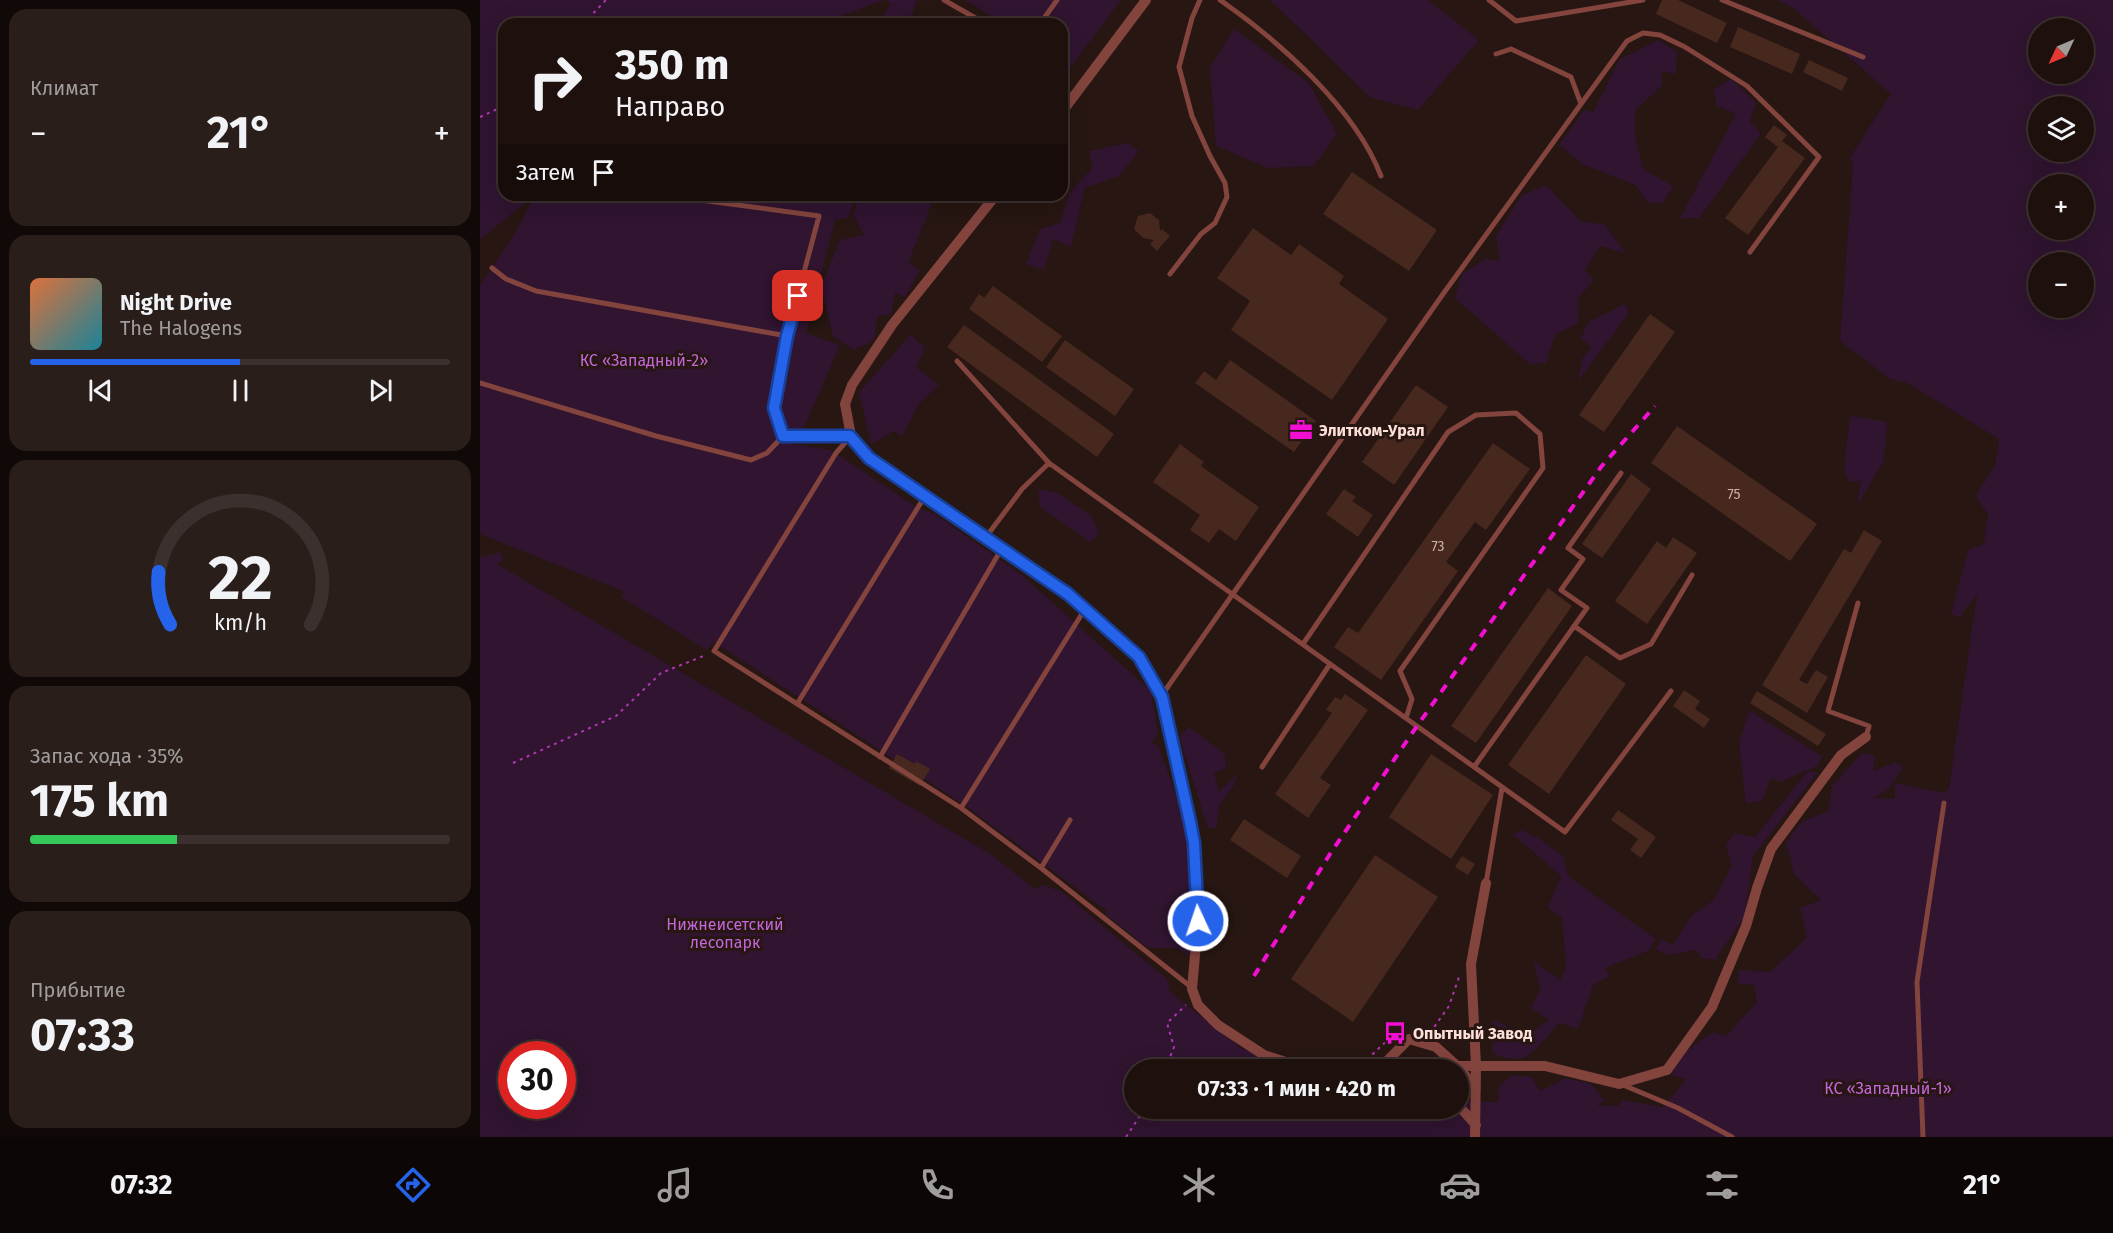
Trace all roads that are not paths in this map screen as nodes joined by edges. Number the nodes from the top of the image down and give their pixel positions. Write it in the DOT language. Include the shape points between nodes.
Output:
graph roads {
  1 [pos="944,0"];
  2 [pos="1057,0"];
  3 [pos="1146,0"];
  4 [pos="1200,0"];
  5 [pos="1221,0"];
  6 [pos="1489,0"];
  7 [pos="1643,0"];
  8 [pos="1722,0"];
  9 [pos="976,18"];
  10 [pos="1044,18"];
  11 [pos="1496,54"];
  12 [pos="1863,57"];
  13 [pos="1068,103"];
  14 [pos="1581,104"];
  15 [pos="1381,176"];
  16 [pos="708,201"];
  17 [pos="991,201"];
  18 [pos="1750,252"];
  19 [pos="492,268"];
  20 [pos="1170,274"];
  21 [pos="787,336"];
  22 [pos="957,361"];
  23 [pos="480,383"];
  24 [pos="783,436"];
  25 [pos="850,436"];
  26 [pos="1049,463"];
  27 [pos="1621,473"];
  28 [pos="926,495"];
  29 [pos="986,537"];
  30 [pos="1002,548"];
  31 [pos="1692,575"];
  32 [pos="1232,593"];
  33 [pos="1858,603"];
  34 [pos="1085,609"];
  35 [pos="1574,626"];
  36 [pos="1303,644"];
  37 [pos="1330,664"];
  38 [pos="1671,691"];
  39 [pos="1162,697"];
  40 [pos="797,704"];
  41 [pos="1406,718"];
  42 [pos="1866,737"];
  43 [pos="880,757"];
  44 [pos="1262,767"];
  45 [pos="1474,767"];
  46 [pos="1502,788"];
  47 [pos="1944,803"];
  48 [pos="961,808"];
  49 [pos="1070,820"];
  50 [pos="1041,868"];
  51 [pos="1486,883"];
  52 [pos="1194,992"];
  53 [pos="1277,1059"];
  54 [pos="1389,1059"];
  55 [pos="1449,1059"];
  56 [pos="1469,1066"];
  57 [pos="1476,1066"];
  58 [pos="1469,1080"];
  59 [pos="1619,1084"];
  60 [pos="1476,1088"];
  61 [pos="1469,1117"];
  62 [pos="1476,1125"];
  63 [pos="1475,1137"];
  64 [pos="1732,1137"];
  65 [pos="1923,1137"];
  1 -- 9 [label="lane"];
  2 -- 10 [label="lane"];
  3 -- 13 [label="street"];
  4 -- 20 [label="lane" via="1179,67 1192,116 1225,183 1227,197 1215,223 1201,234"];
  5 -- 15 [label="lane" via="1323,87 1348,118"];
  6 -- 7 [label="lane" via="1516,21"];
  8 -- 12 [label="lane"];
  11 -- 14 [label="lane" via="1510,49 1571,77"];
  14 -- 18 [label="lane" via="1627,41 1643,33 1660,35 1685,47 1747,86 1819,157"];
  14 -- 32 [label="lane"];
  16 -- 21 [label="lane" via="819,216"];
  17 -- 25 [label="street" via="892,325 852,385 845,404"];
  19 -- 21 [label="lane" via="506,279 536,291"];
  21 -- 24 [label="lane" via="774,408"];
  22 -- 26 [label="lane"];
  23 -- 24 [label="lane" via="656,436 752,459 767,453"];
  24 -- 25 [label="lane"];
  25 -- 28 [label="street" via="869,458"];
  25 -- 40 [label="lane" via="714,651"];
  26 -- 29 [label="lane" via="1022,489"];
  26 -- 32 [label="lane"];
  27 -- 35 [label="lane" via="1568,548 1583,559 1562,590 1587,608"];
  28 -- 29 [label="street"];
  28 -- 40 [label="lane"];
  29 -- 30 [label="street"];
  30 -- 34 [label="street"];
  30 -- 43 [label="lane"];
  31 -- 35 [label="lane" via="1651,644 1620,658"];
  32 -- 36 [label="lane"];
  32 -- 39 [label="lane"];
  33 -- 42 [label="lane" via="1828,711 1869,726"];
  34 -- 39 [label="street" via="1139,657"];
  34 -- 48 [label="lane"];
  35 -- 45 [label="lane"];
  36 -- 37 [label="lane"];
  36 -- 41 [label="lane" via="1448,432 1476,415 1516,413 1540,434 1543,468 1400,671 1412,699"];
  37 -- 41 [label="lane"];
  37 -- 44 [label="lane"];
  38 -- 46 [label="lane" via="1565,832"];
  39 -- 52 [label="street" via="1194,843 1198,921"];
  40 -- 43 [label="lane"];
  41 -- 45 [label="lane"];
  42 -- 59 [label="street" via="1841,755 1771,849 1746,926 1706,1016 1667,1070"];
  43 -- 48 [label="lane"];
  45 -- 46 [label="lane"];
  46 -- 51 [label="lane"];
  47 -- 65 [label="lane" via="1917,982"];
  48 -- 50 [label="lane"];
  49 -- 50 [label="lane"];
  50 -- 52 [label="lane"];
  51 -- 57 [label="street" via="1471,964"];
  52 -- 53 [label="street" via="1198,1005 1218,1025"];
  54 -- 55 [label="street" via="1409,1039 1436,1047"];
  56 -- 57 [label="street"];
  57 -- 59 [label="street" via="1545,1066"];
  57 -- 60 [label="street"];
  58 -- 60 [label="street"];
  59 -- 64 [label="lane" via="1678,1108"];
  60 -- 62 [label="street"];
  61 -- 62 [label="street"];
  62 -- 63 [label="street"];
}
